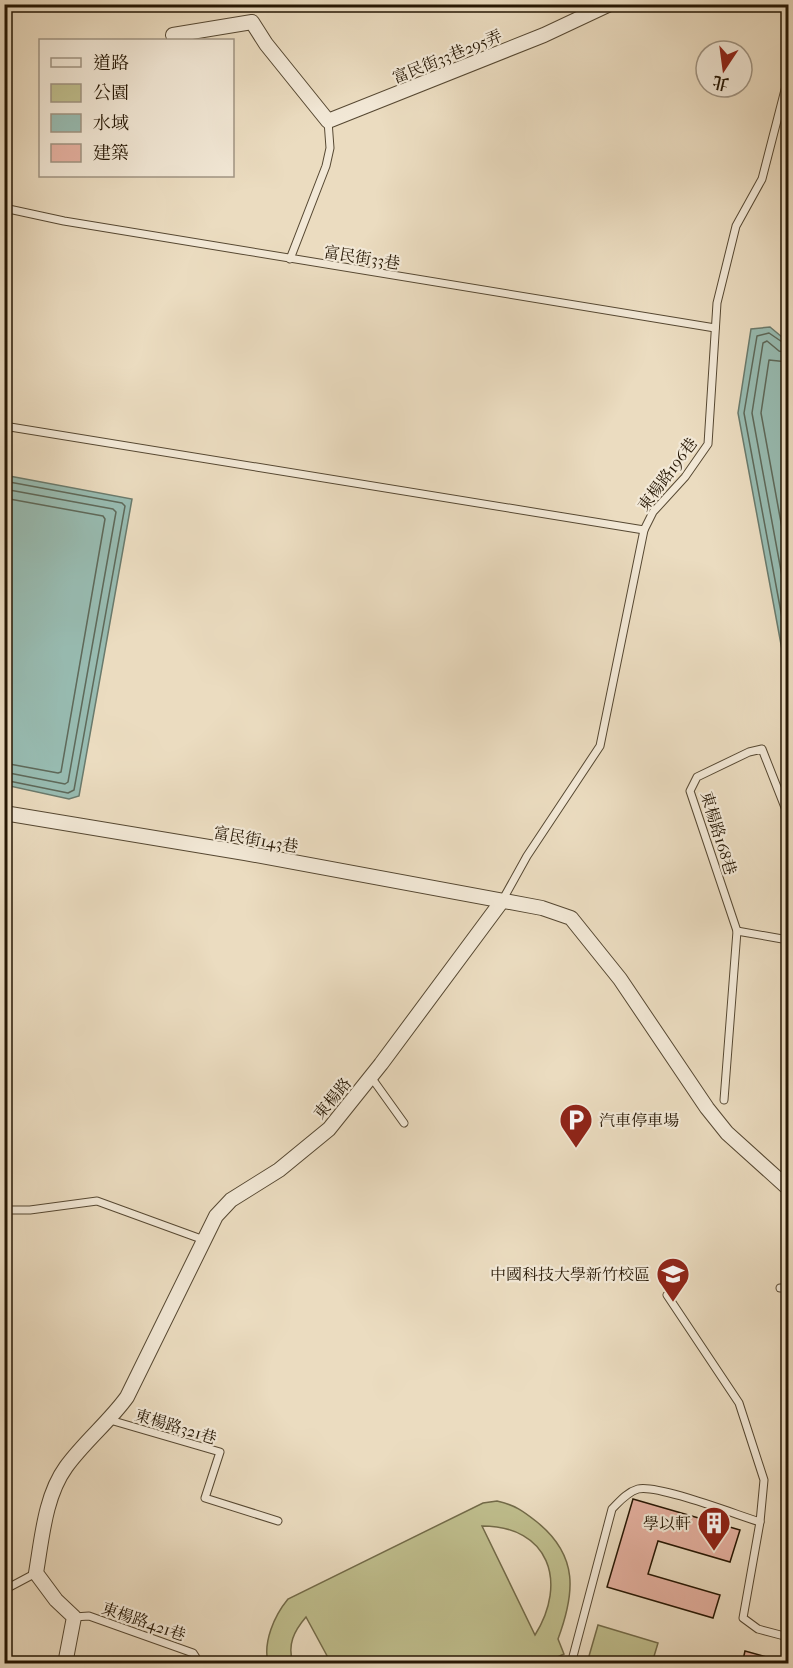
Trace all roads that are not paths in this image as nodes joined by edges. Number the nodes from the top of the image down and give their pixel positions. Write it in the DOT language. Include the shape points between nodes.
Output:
graph roads {
  1 [pos="610,4"];
  2 [pos="173,35"];
  3 [pos="789,78"];
  4 [pos="328,121"];
  5 [pos="4,208"];
  6 [pos="290,259"];
  7 [pos="715,328"];
  8 [pos="4,426"];
  9 [pos="644,530"];
  10 [pos="4,813"];
  11 [pos="789,815"];
  12 [pos="502,901"];
  13 [pos="737,931"];
  14 [pos="789,940"];
  15 [pos="371,1077"];
  16 [pos="724,1100"];
  17 [pos="404,1123"];
  18 [pos="789,1188"];
  19 [pos="4,1210"];
  20 [pos="204,1240"];
  21 [pos="667,1294"];
  22 [pos="110,1420"];
  23 [pos="278,1521"];
  24 [pos="760,1522"];
  25 [pos="36,1573"];
  26 [pos="4,1590"];
  27 [pos="74,1617"];
  28 [pos="789,1637"];
  29 [pos="65,1664"];
  30 [pos="200,1664"];
  31 [pos="571,1664"];
  1 -- 4 [label="street, 富民街33巷295弄" via="544,35"];
  2 -- 4 [label="street" via="252,22"];
  3 -- 7 [label="lane, 東楊路196巷" via="762,179 736,226 717,303"];
  4 -- 6 [label="lane" via="330,148 326,166"];
  5 -- 6 [label="lane, 富民街33巷"];
  6 -- 7 [label="lane, 富民街33巷"];
  7 -- 9 [label="lane, 東楊路196巷" via="708,444 653,512"];
  8 -- 9 [label="lane"];
  9 -- 12 [label="lane, 東楊路196巷" via="600,746"];
  10 -- 12 [label="street, 富民街143巷"];
  11 -- 13 [label="lane, 東楊路168巷" via="762,749 697,777 690,791"];
  12 -- 15 [label="street, 東楊路"];
  12 -- 18 [label="street" via="571,918 620,980 727,1133"];
  13 -- 14 [label="lane"];
  13 -- 16 [label="lane, 東楊路168巷"];
  15 -- 17 [label="lane"];
  15 -- 20 [label="street, 東楊路" via="329,1129 279,1170 231,1200 216,1216"];
  19 -- 20 [label="lane" via="97,1201"];
  20 -- 22 [label="street, 東楊路" via="127,1397"];
  21 -- 24 [label="lane" via="739,1403 764,1480"];
  22 -- 23 [label="lane, 東楊路321巷" via="220,1452 205,1498"];
  22 -- 25 [label="street, 東楊路" via="66,1467 51,1496"];
  24 -- 28 [label="lane" via="743,1618 758,1629"];
  24 -- 31 [label="lane" via="661,1491 639,1489 626,1496 612,1509"];
  25 -- 26 [label="lane"];
  25 -- 27 [label="street"];
  27 -- 29 [label="street"];
  27 -- 30 [label="lane, 東楊路421巷" via="89,1616 193,1653"];
}
